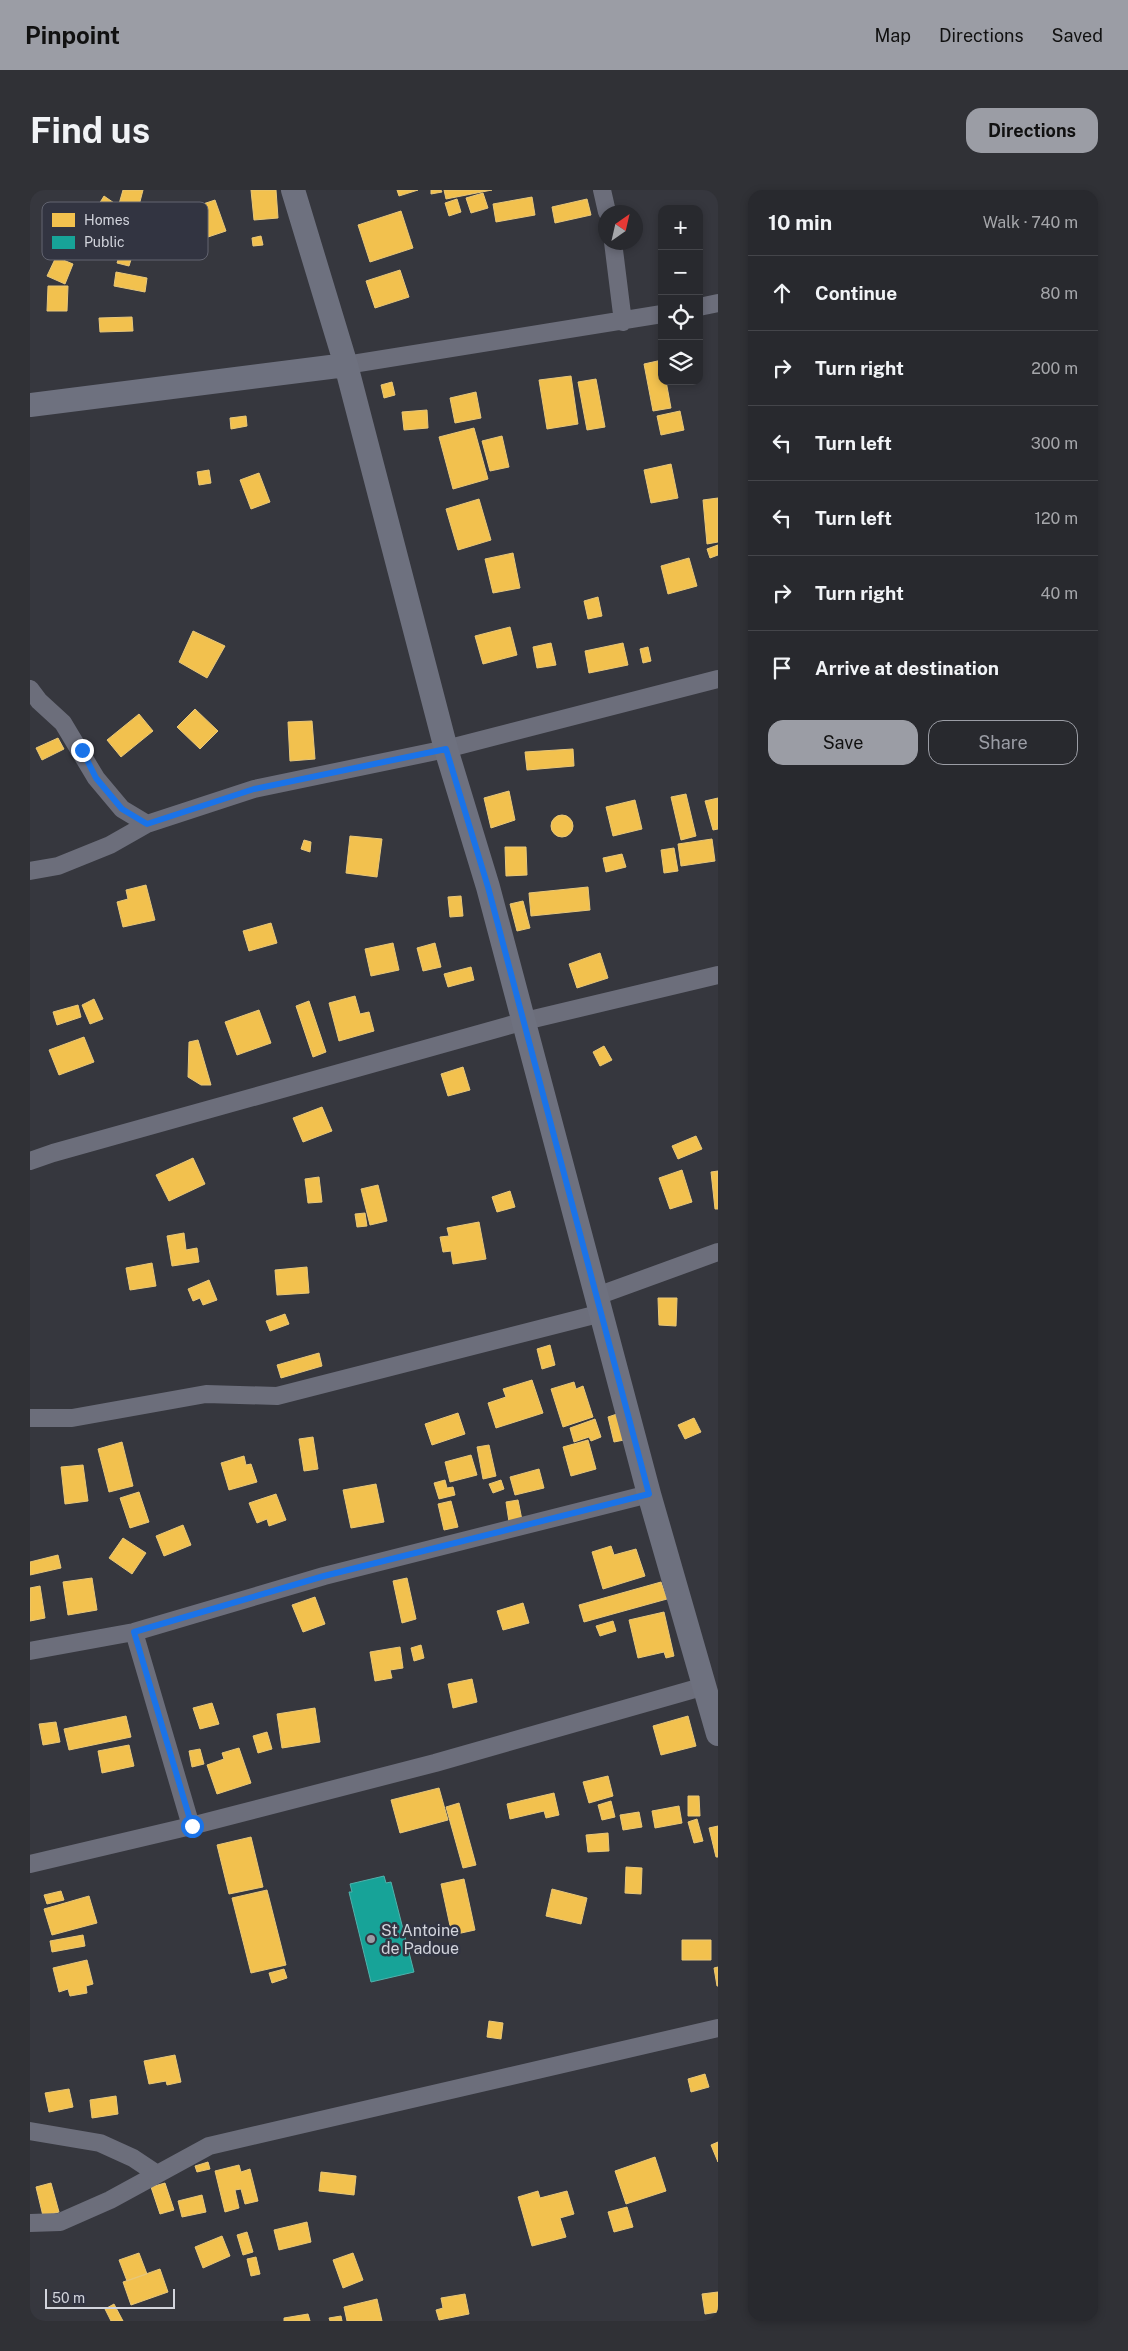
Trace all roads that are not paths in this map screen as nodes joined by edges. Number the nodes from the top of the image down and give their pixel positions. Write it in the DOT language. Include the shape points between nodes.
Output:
graph roads {
  1 [pos="293,190"];
  2 [pos="602,190"];
  3 [pos="605,205"];
  4 [pos="614,250"];
  5 [pos="718,303"];
  6 [pos="703,306"];
  7 [pos="658,315"];
  8 [pos="623,322"];
  9 [pos="346,365"];
  10 [pos="30,405"];
  11 [pos="718,679"];
  12 [pos="30,689"];
  13 [pos="446,749"];
  14 [pos="147,824"];
  15 [pos="30,871"];
  16 [pos="718,975"];
  17 [pos="525,1021"];
  18 [pos="30,1162"];
  19 [pos="718,1252"];
  20 [pos="600,1305"];
  21 [pos="30,1418"];
  22 [pos="649,1494"];
  23 [pos="134,1632"];
  24 [pos="30,1651"];
  25 [pos="704,1686"];
  26 [pos="717,1728"];
  27 [pos="192,1826"];
  28 [pos="30,1864"];
  29 [pos="718,2028"];
  30 [pos="30,2130"];
  31 [pos="157,2174"];
  32 [pos="30,2223"];
  1 -- 9 [label="main road"];
  2 -- 3 [label="street"];
  4 -- 8 [label="street"];
  5 -- 6 [label="street"];
  7 -- 8 [label="street"];
  8 -- 9 [label="street"];
  9 -- 10 [label="main road"];
  9 -- 13 [label="main road"];
  11 -- 13 [label="street"];
  12 -- 14 [label="street" via="63,723 96,778 122,809"];
  13 -- 14 [label="street" via="254,789"];
  13 -- 17 [label="main road"];
  14 -- 15 [label="street" via="101,849 58,866"];
  16 -- 17 [label="street"];
  17 -- 18 [label="street"];
  17 -- 20 [label="main road"];
  19 -- 20 [label="street"];
  20 -- 21 [label="street" via="277,1396 206,1394 72,1418"];
  20 -- 22 [label="main road"];
  22 -- 23 [label="street" via="324,1576"];
  22 -- 25 [label="main road"];
  23 -- 24 [label="street"];
  23 -- 27 [label="street"];
  25 -- 26 [label="main road"];
  25 -- 27 [label="street" via="435,1763"];
  27 -- 28 [label="street"];
  29 -- 31 [label="street" via="209,2146"];
  30 -- 31 [label="street" via="100,2143 133,2158"];
  31 -- 32 [label="street" via="60,2222"];
}
